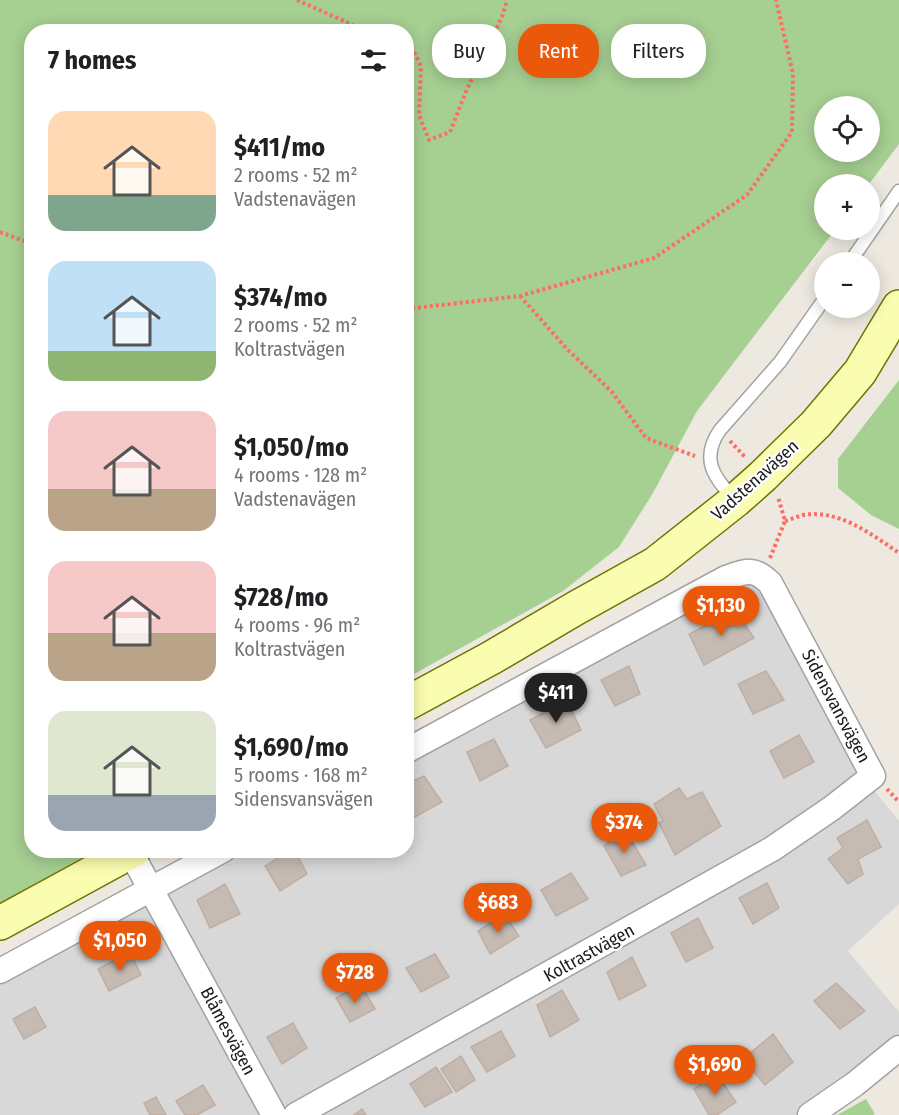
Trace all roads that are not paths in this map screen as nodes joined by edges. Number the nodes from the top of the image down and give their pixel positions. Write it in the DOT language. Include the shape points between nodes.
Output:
graph roads {
  1 [pos="899,191"];
  2 [pos="857,252"];
  3 [pos="897,310"];
  4 [pos="814,314"];
  5 [pos="729,494"];
  6 [pos="414,700"];
  7 [pos="414,747"];
  8 [pos="873,776"];
  9 [pos="122,858"];
  10 [pos="136,858"];
  11 [pos="208,858"];
  12 [pos="151,889"];
  13 [pos="0,923"];
  14 [pos="0,971"];
  15 [pos="899,1048"];
  16 [pos="274,1115"];
  17 [pos="296,1115"];
  18 [pos="810,1115"];
  1 -- 2 [label="lane"];
  3 -- 5 [label="main road, Vadstenavägen" via="860,372 816,424 763,476"];
  4 -- 5 [label="lane" via="780,362 714,439 709,456 712,469"];
  5 -- 6 [label="main road, Vadstenavägen" via="655,564"];
  7 -- 8 [label="street, Sidensvansvägen" via="726,578 753,572 770,583"];
  8 -- 17 [label="street, Koltrastvägen" via="772,849"];
  9 -- 13 [label="main road"];
  10 -- 12 [label="street, Blåmesvägen"];
  11 -- 12 [label="street"];
  12 -- 14 [label="street"];
  12 -- 16 [label="street, Blåmesvägen"];
  15 -- 18 [label="street"];
}
